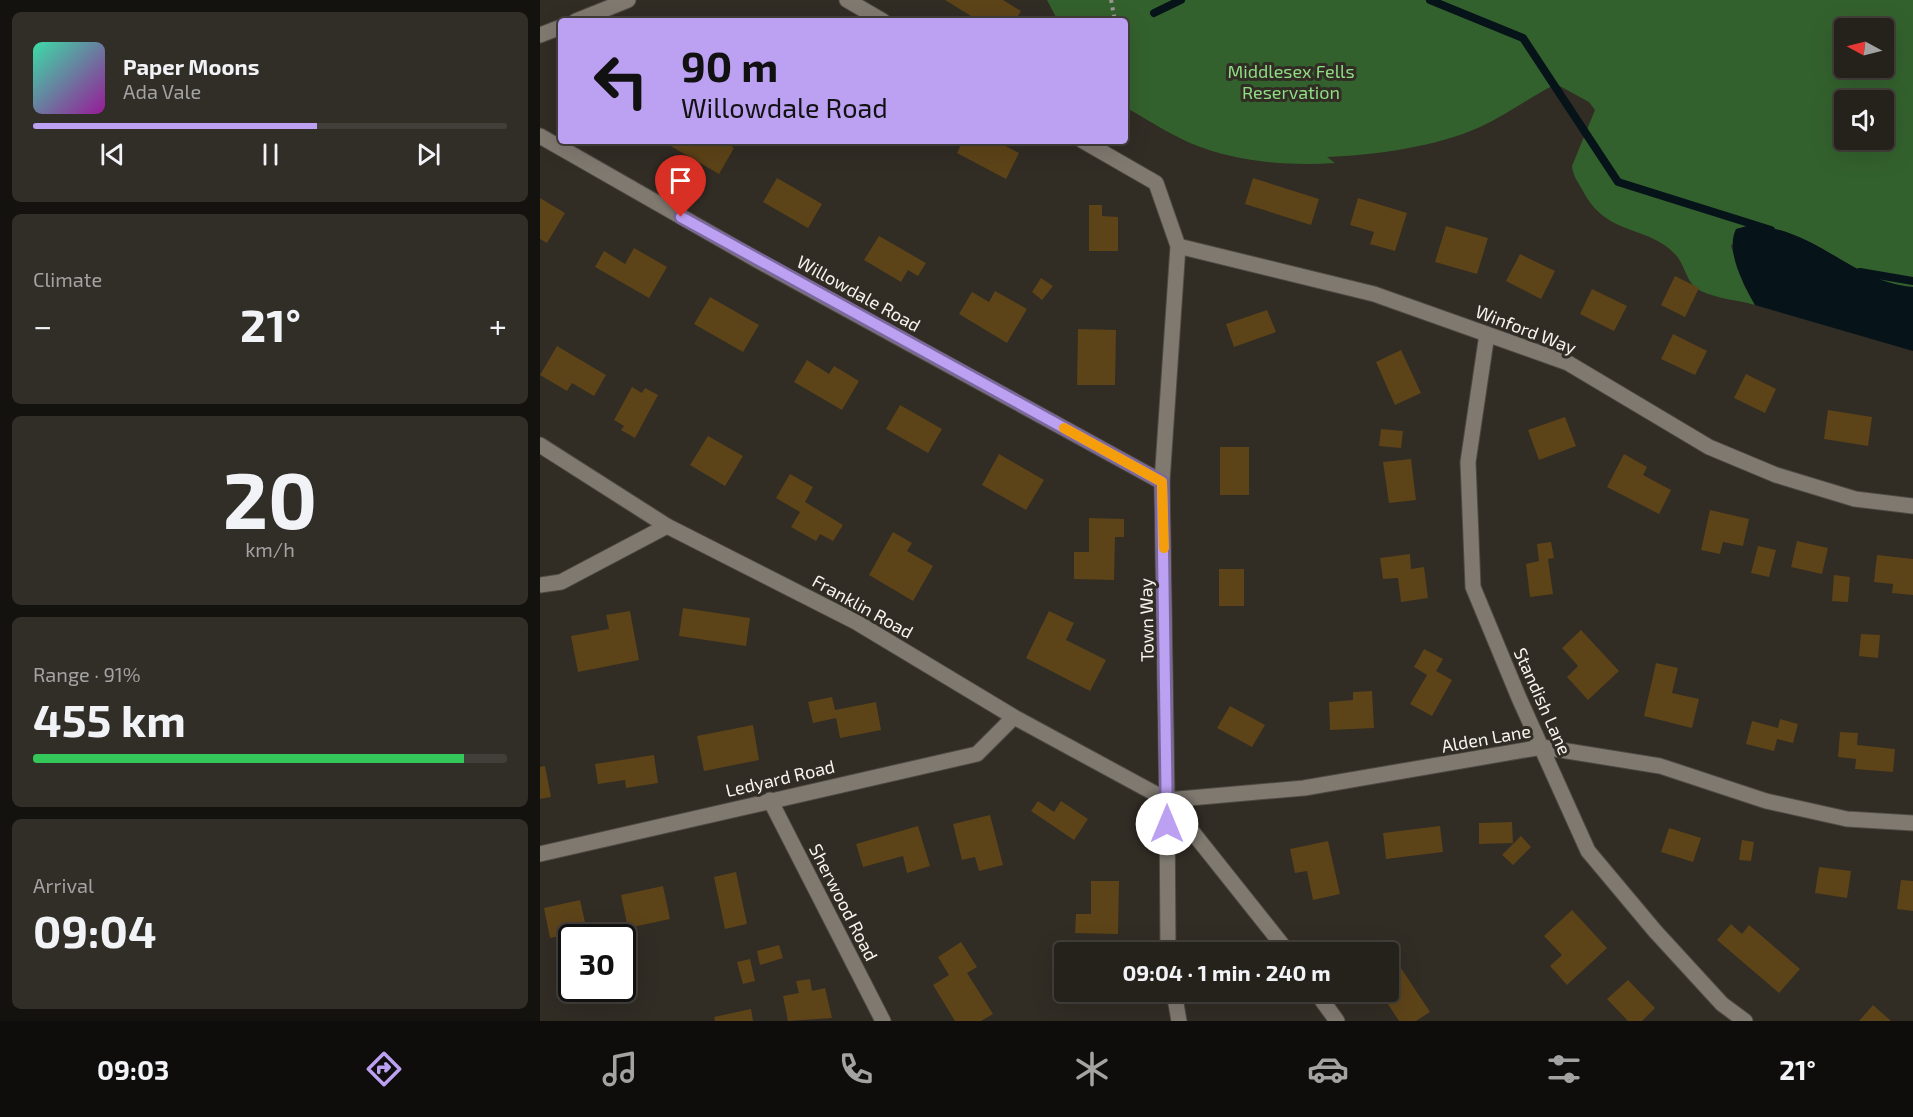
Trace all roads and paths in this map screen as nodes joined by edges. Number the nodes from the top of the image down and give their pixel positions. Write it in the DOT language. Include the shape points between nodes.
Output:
graph roads {
  1 [pos="628,0"];
  2 [pos="847,0"];
  3 [pos="1111,0"];
  4 [pos="583,18"];
  5 [pos="878,18"];
  6 [pos="1114,18"];
  7 [pos="558,28"];
  8 [pos="540,35"];
  9 [pos="540,136"];
  10 [pos="1088,144"];
  11 [pos="1178,246"];
  12 [pos="1487,334"];
  13 [pos="540,445"];
  14 [pos="1162,482"];
  15 [pos="1913,506"];
  16 [pos="667,525"];
  17 [pos="540,585"];
  18 [pos="1014,717"];
  19 [pos="1542,747"];
  20 [pos="770,800"];
  21 [pos="1167,800"];
  22 [pos="1913,823"];
  23 [pos="540,854"];
  24 [pos="1168,942"];
  25 [pos="1280,942"];
  26 [pos="1176,1002"];
  27 [pos="1323,1002"];
  28 [pos="883,1021"];
  29 [pos="1179,1021"];
  30 [pos="1337,1021"];
  31 [pos="1745,1021"];
  1 -- 4 [label="street"];
  2 -- 5 [label="street"];
  3 -- 6 [label="path"];
  7 -- 8 [label="street"];
  9 -- 14 [label="street, Willowdale Road"];
  10 -- 11 [label="street" via="1156,183"];
  11 -- 12 [label="street, Winford Way" via="1374,294"];
  11 -- 14 [label="street, Town Way"];
  12 -- 15 [label="street, Winford Way" via="1568,363 1710,447 1776,475 1855,499"];
  12 -- 19 [label="street, Standish Lane" via="1468,462 1473,587"];
  13 -- 16 [label="street, Franklin Road"];
  14 -- 21 [label="street, Town Way"];
  16 -- 17 [label="street" via="561,582"];
  16 -- 18 [label="street, Franklin Road" via="856,622"];
  18 -- 20 [label="street, Ledyard Road" via="977,754"];
  18 -- 21 [label="street, Franklin Road"];
  19 -- 21 [label="street, Alden Lane" via="1304,788"];
  19 -- 22 [label="street, Alden Lane" via="1660,766 1766,801 1847,819"];
  19 -- 31 [label="street, Standish Lane" via="1588,851 1722,1004"];
  20 -- 23 [label="street, Ledyard Road"];
  20 -- 28 [label="street, Sherwood Road"];
  21 -- 24 [label="street, Town Way"];
  21 -- 25 [label="street"];
  26 -- 29 [label="street"];
  27 -- 30 [label="street"];
}
